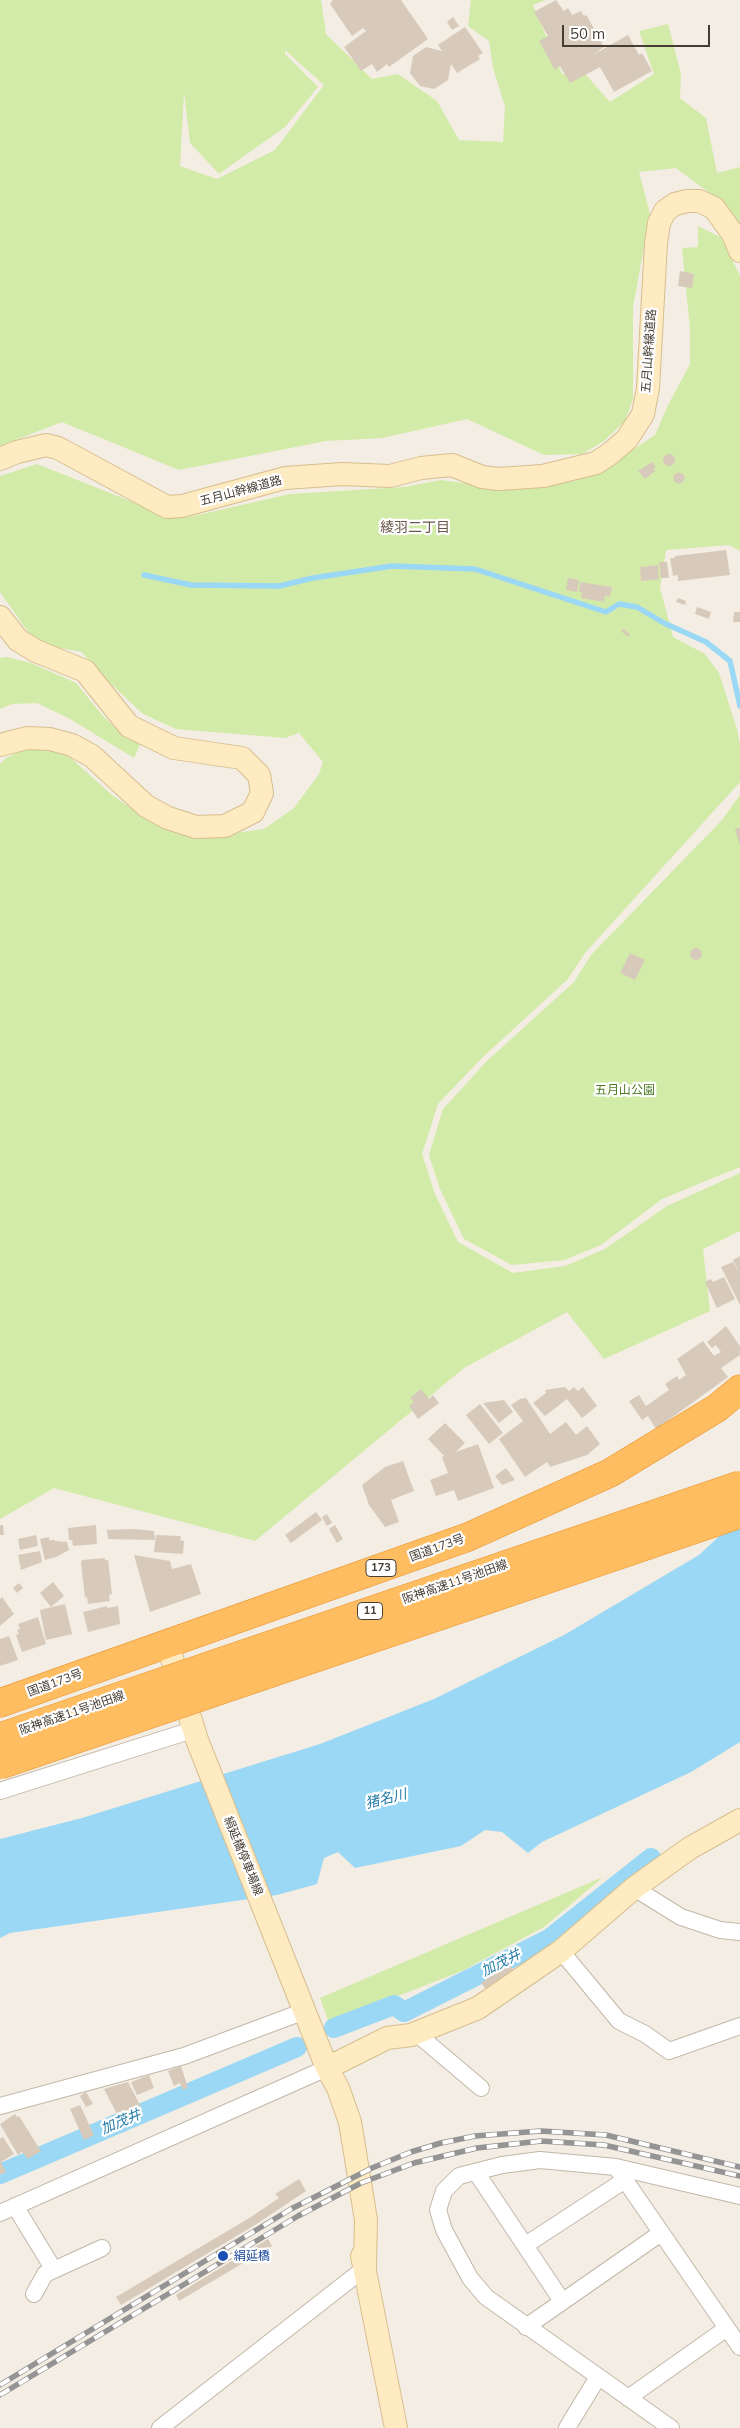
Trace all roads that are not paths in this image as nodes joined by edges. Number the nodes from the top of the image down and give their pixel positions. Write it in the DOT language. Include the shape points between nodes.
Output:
graph roads {
  1 [pos="740,251"];
  2 [pos="0,459"];
  3 [pos="0,617"];
  4 [pos="0,745"];
  5 [pos="740,1388"];
  6 [pos="740,1485"];
  7 [pos="740,1514"];
  8 [pos="167,1642"];
  9 [pos="0,1703"];
  10 [pos="190,1736"];
  11 [pos="0,1737"];
  12 [pos="0,1765"];
  13 [pos="0,1791"];
  14 [pos="740,1820"];
  15 [pos="634,1888"];
  16 [pos="740,1932"];
  17 [pos="561,1951"];
  18 [pos="305,2011"];
  19 [pos="740,2026"];
  20 [pos="416,2032"];
  21 [pos="327,2068"];
  22 [pos="480,2088"];
  23 [pos="0,2106"];
  24 [pos="476,2172"];
  25 [pos="621,2173"];
  26 [pos="740,2196"];
  27 [pos="16,2206"];
  28 [pos="0,2213"];
  29 [pos="661,2233"];
  30 [pos="527,2244"];
  31 [pos="102,2248"];
  32 [pos="365,2268"];
  33 [pos="54,2270"];
  34 [pos="34,2294"];
  35 [pos="562,2301"];
  36 [pos="526,2327"];
  37 [pos="727,2328"];
  38 [pos="740,2347"];
  39 [pos="598,2377"];
  40 [pos="628,2398"];
  41 [pos="160,2428"];
  42 [pos="396,2428"];
  43 [pos="567,2428"];
  44 [pos="671,2428"];
  1 -- 2 [label="street, 五月山幹線道路" via="733,234 714,208 687,200 666,211 659,223 656,243 648,388 643,414 628,440 596,463 543,476 499,479 482,477 452,465 390,476 342,474 285,478 182,506 167,507 58,448 46,445"];
  3 -- 4 [label="street" via="18,640 85,671 129,726 174,748 242,758 259,775 262,793 253,812 225,826 196,827 168,818 146,806 92,756 72,745 50,739 27,738"];
  5 -- 8 [label="highway, 国道173号 / 173" via="717,1408 610,1473 468,1537"];
  6 -- 11 [label="highway, 阪神高速11号池田線 / 11, bridge"];
  7 -- 12 [label="highway, 阪神高速11号池田線 / 11, bridge"];
  8 -- 9 [label="highway, 国道173号 / 173"];
  8 -- 10 [label="street, 絹延橋停車場線"];
  10 -- 13 [label="street"];
  10 -- 18 [label="street, 絹延橋停車場線"];
  14 -- 15 [label="street" via="690,1848"];
  15 -- 16 [label="street" via="682,1917 720,1930"];
  15 -- 17 [label="street"];
  17 -- 19 [label="street" via="619,2021 645,2034 669,2052"];
  17 -- 20 [label="street" via="478,2008"];
  18 -- 21 [label="street, 絹延橋停車場線"];
  18 -- 23 [label="street" via="184,2056"];
  20 -- 21 [label="street" via="387,2038"];
  20 -- 22 [label="street"];
  21 -- 27 [label="street"];
  21 -- 32 [label="street, 絹延橋停車場線" via="339,2126 345,2180"];
  24 -- 25 [label="street" via="540,2160"];
  24 -- 30 [label="street"];
  24 -- 36 [label="street" via="459,2176 444,2191 438,2210 444,2230 470,2278"];
  25 -- 26 [label="street"];
  25 -- 29 [label="street"];
  25 -- 30 [label="street"];
  27 -- 28 [label="street"];
  27 -- 33 [label="street"];
  29 -- 35 [label="street"];
  29 -- 37 [label="street"];
  30 -- 35 [label="street"];
  31 -- 33 [label="street"];
  32 -- 41 [label="street"];
  32 -- 42 [label="street, 絹延橋停車場線"];
  33 -- 34 [label="street" via="45,2274"];
  35 -- 36 [label="street"];
  36 -- 39 [label="street"];
  37 -- 38 [label="street"];
  37 -- 40 [label="street"];
  39 -- 40 [label="street"];
  39 -- 43 [label="street"];
  40 -- 44 [label="street"];
}
